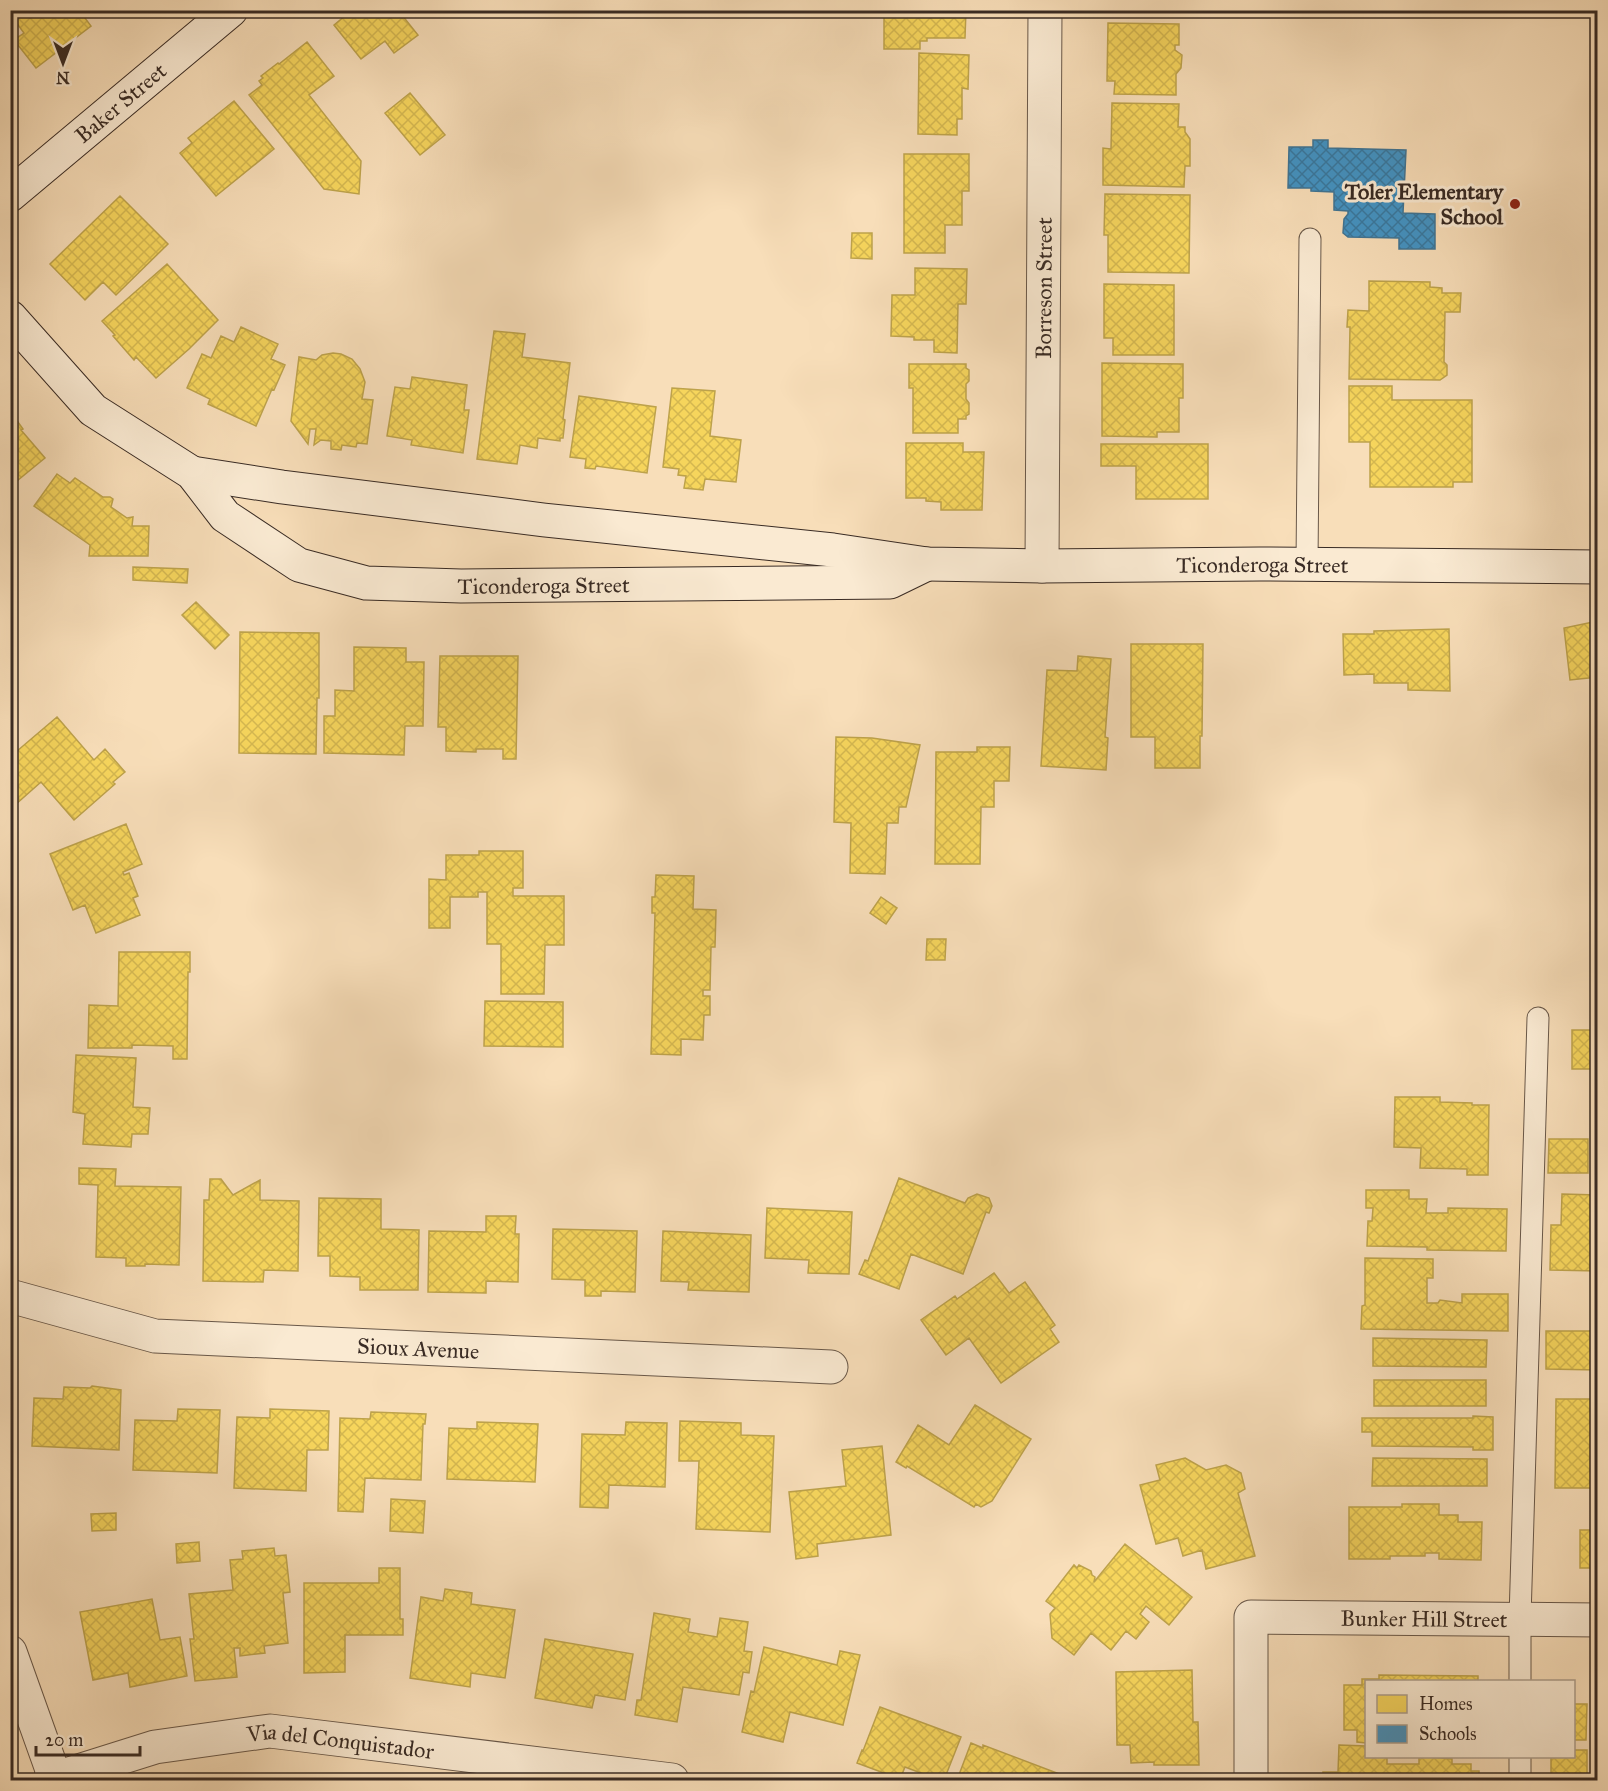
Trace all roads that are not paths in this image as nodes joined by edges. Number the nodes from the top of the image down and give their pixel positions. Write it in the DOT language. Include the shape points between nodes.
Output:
graph roads {
  1 [pos="231,10"];
  2 [pos="1045,10"];
  3 [pos="10,195"];
  4 [pos="1310,239"];
  5 [pos="10,317"];
  6 [pos="192,473"];
  7 [pos="927,564"];
  8 [pos="1307,564"];
  9 [pos="1042,566"];
  10 [pos="1598,567"];
  11 [pos="1538,1018"];
  12 [pos="10,1296"];
  13 [pos="831,1366"];
  14 [pos="1520,1618"];
  15 [pos="1598,1620"];
  16 [pos="10,1652"];
  17 [pos="1520,1680"];
  18 [pos="1520,1758"];
  19 [pos="52,1779"];
  20 [pos="672,1780"];
  21 [pos="1251,1780"];
  22 [pos="1520,1780"];
  1 -- 3 [label="street, Baker Street"];
  2 -- 9 [label="street, Borreson Street"];
  4 -- 8 [label="lane"];
  5 -- 6 [label="street, Ticonderoga Street" via="93,410"];
  6 -- 7 [label="street, Ticonderoga Street" via="282,488"];
  6 -- 7 [label="street, Ticonderoga Street" via="225,516 298,565 366,583 472,586 890,582"];
  7 -- 9 [label="street, Ticonderoga Street"];
  8 -- 9 [label="street, Ticonderoga Street"];
  8 -- 10 [label="street, Ticonderoga Street"];
  11 -- 14 [label="lane"];
  12 -- 13 [label="street, Sioux Avenue" via="155,1336"];
  14 -- 15 [label="street, Bunker Hill Street"];
  14 -- 17 [label="lane"];
  14 -- 21 [label="street, Bunker Hill Street" via="1251,1617"];
  16 -- 19 [label="street"];
  18 -- 22 [label="lane"];
  19 -- 20 [label="street, Via del Conquistador" via="155,1747 270,1731"];
}
